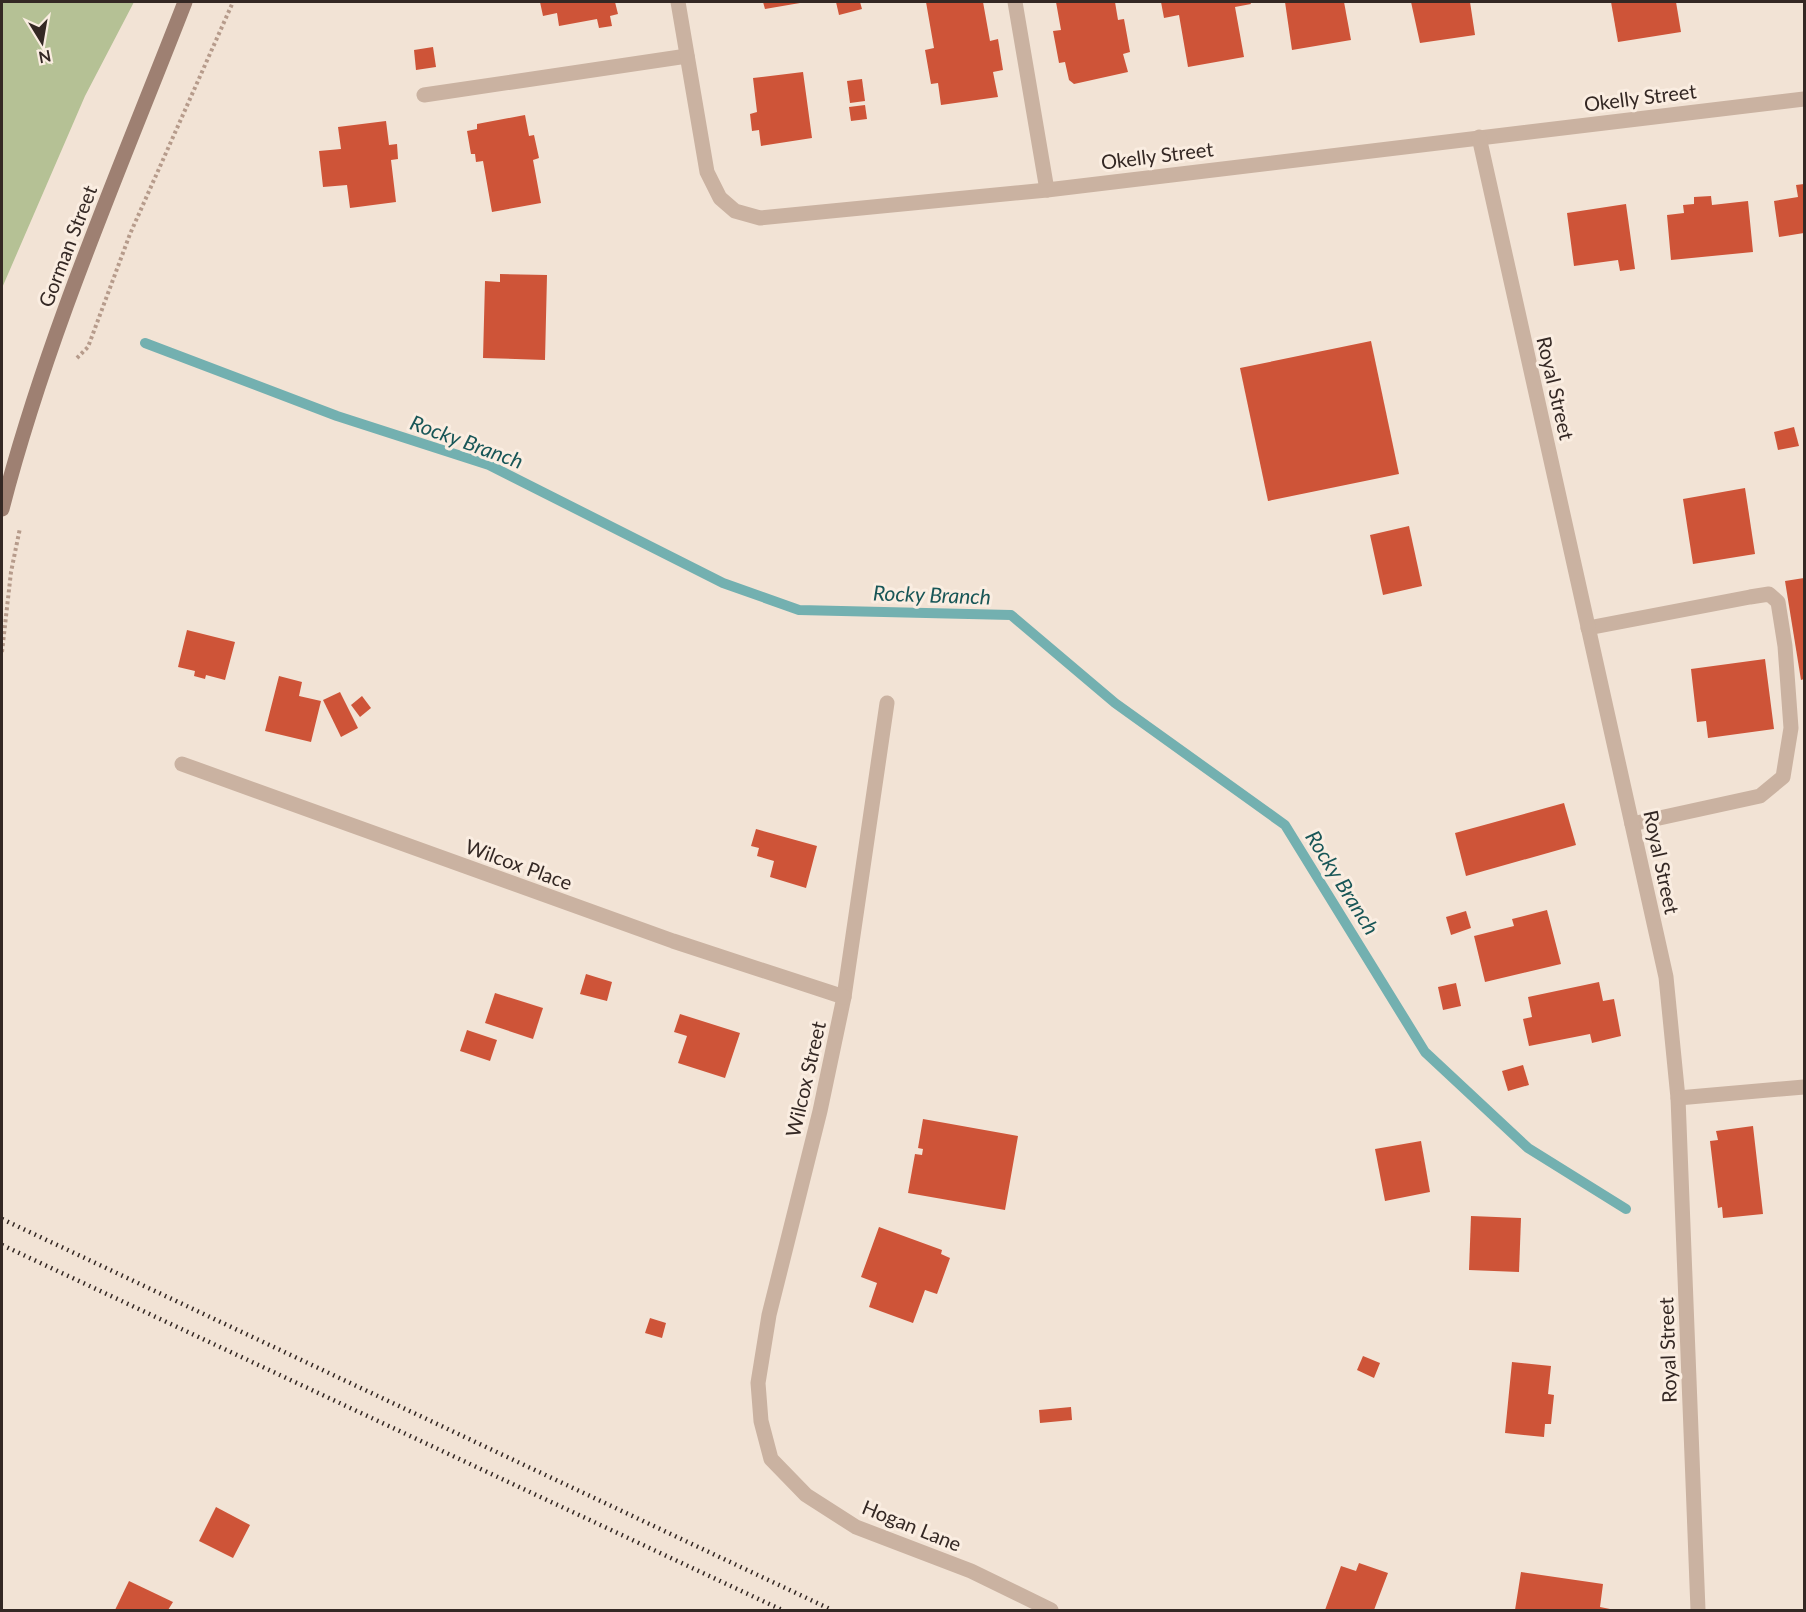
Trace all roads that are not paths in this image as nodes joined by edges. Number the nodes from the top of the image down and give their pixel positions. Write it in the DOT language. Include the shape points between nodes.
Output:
graph roads {
  1 [pos="186,2"];
  2 [pos="678,2"];
  3 [pos="1015,2"];
  4 [pos="687,56"];
  5 [pos="424,95"];
  6 [pos="1804,99"];
  7 [pos="1479,137"];
  8 [pos="1047,190"];
  9 [pos="2,509"];
  10 [pos="1588,628"];
  11 [pos="887,703"];
  12 [pos="182,764"];
  13 [pos="1632,824"];
  14 [pos="844,998"];
  15 [pos="1804,1087"];
  16 [pos="1678,1098"];
  17 [pos="771,1459"];
  18 [pos="1051,1611"];
  19 [pos="1698,1611"];
  1 -- 9 [label="main road, Gorman Street" via="59,324 21,436"];
  2 -- 4 [label="street, Okelly Street"];
  3 -- 8 [label="street"];
  4 -- 5 [label="street"];
  4 -- 8 [label="street, Okelly Street" via="707,172 720,198 735,211 760,218"];
  6 -- 7 [label="street, Okelly Street"];
  7 -- 8 [label="street, Okelly Street"];
  7 -- 10 [label="street, Royal Street"];
  10 -- 13 [label="street, Royal Street"];
  10 -- 13 [label="street" via="1769,594 1778,602 1791,728 1783,777 1761,796"];
  11 -- 14 [label="street, Wilcox Street"];
  12 -- 14 [label="street, Wilcox Place" via="673,941"];
  13 -- 16 [label="street, Royal Street" via="1666,977"];
  14 -- 17 [label="street, Wilcox Street" via="769,1315 758,1383 761,1421"];
  15 -- 16 [label="street"];
  16 -- 19 [label="street, Royal Street"];
  17 -- 18 [label="street, Hogan Lane" via="806,1495 856,1527 971,1571"];
}
